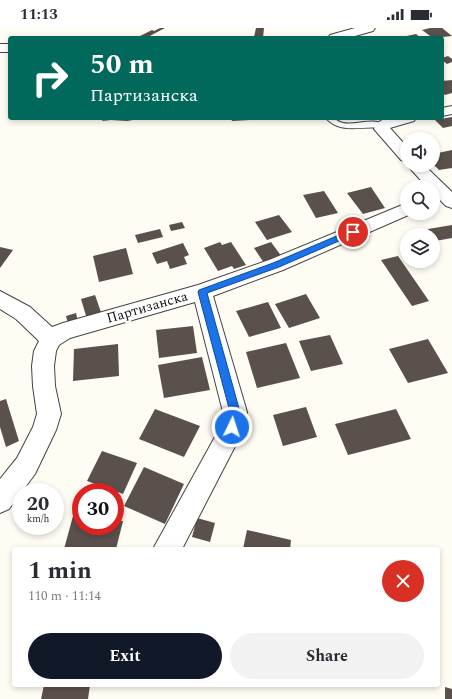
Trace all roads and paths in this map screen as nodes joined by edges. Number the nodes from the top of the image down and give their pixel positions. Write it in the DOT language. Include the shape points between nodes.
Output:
graph roads {
  1 [pos="369,28"];
  2 [pos="341,36"];
  3 [pos="333,120"];
  4 [pos="398,120"];
  5 [pos="382,126"];
  6 [pos="400,149"];
  7 [pos="421,172"];
  8 [pos="446,200"];
  9 [pos="400,212"];
  10 [pos="202,292"];
  11 [pos="0,299"];
  12 [pos="51,339"];
  13 [pos="0,500"];
  14 [pos="168,547"];
  1 -- 2 [label="street"];
  3 -- 5 [label="lane" via="341,126"];
  4 -- 5 [label="street"];
  5 -- 6 [label="street" via="384,132"];
  7 -- 8 [label="street"];
  9 -- 10 [label="street, Партизанска" via="276,265"];
  10 -- 12 [label="street, Партизанска" via="70,329"];
  10 -- 14 [label="street" via="235,412 227,439"];
  11 -- 12 [label="street" via="23,313"];
  12 -- 13 [label="street" via="45,351 43,366 48,414 44,430 26,466"];
}
